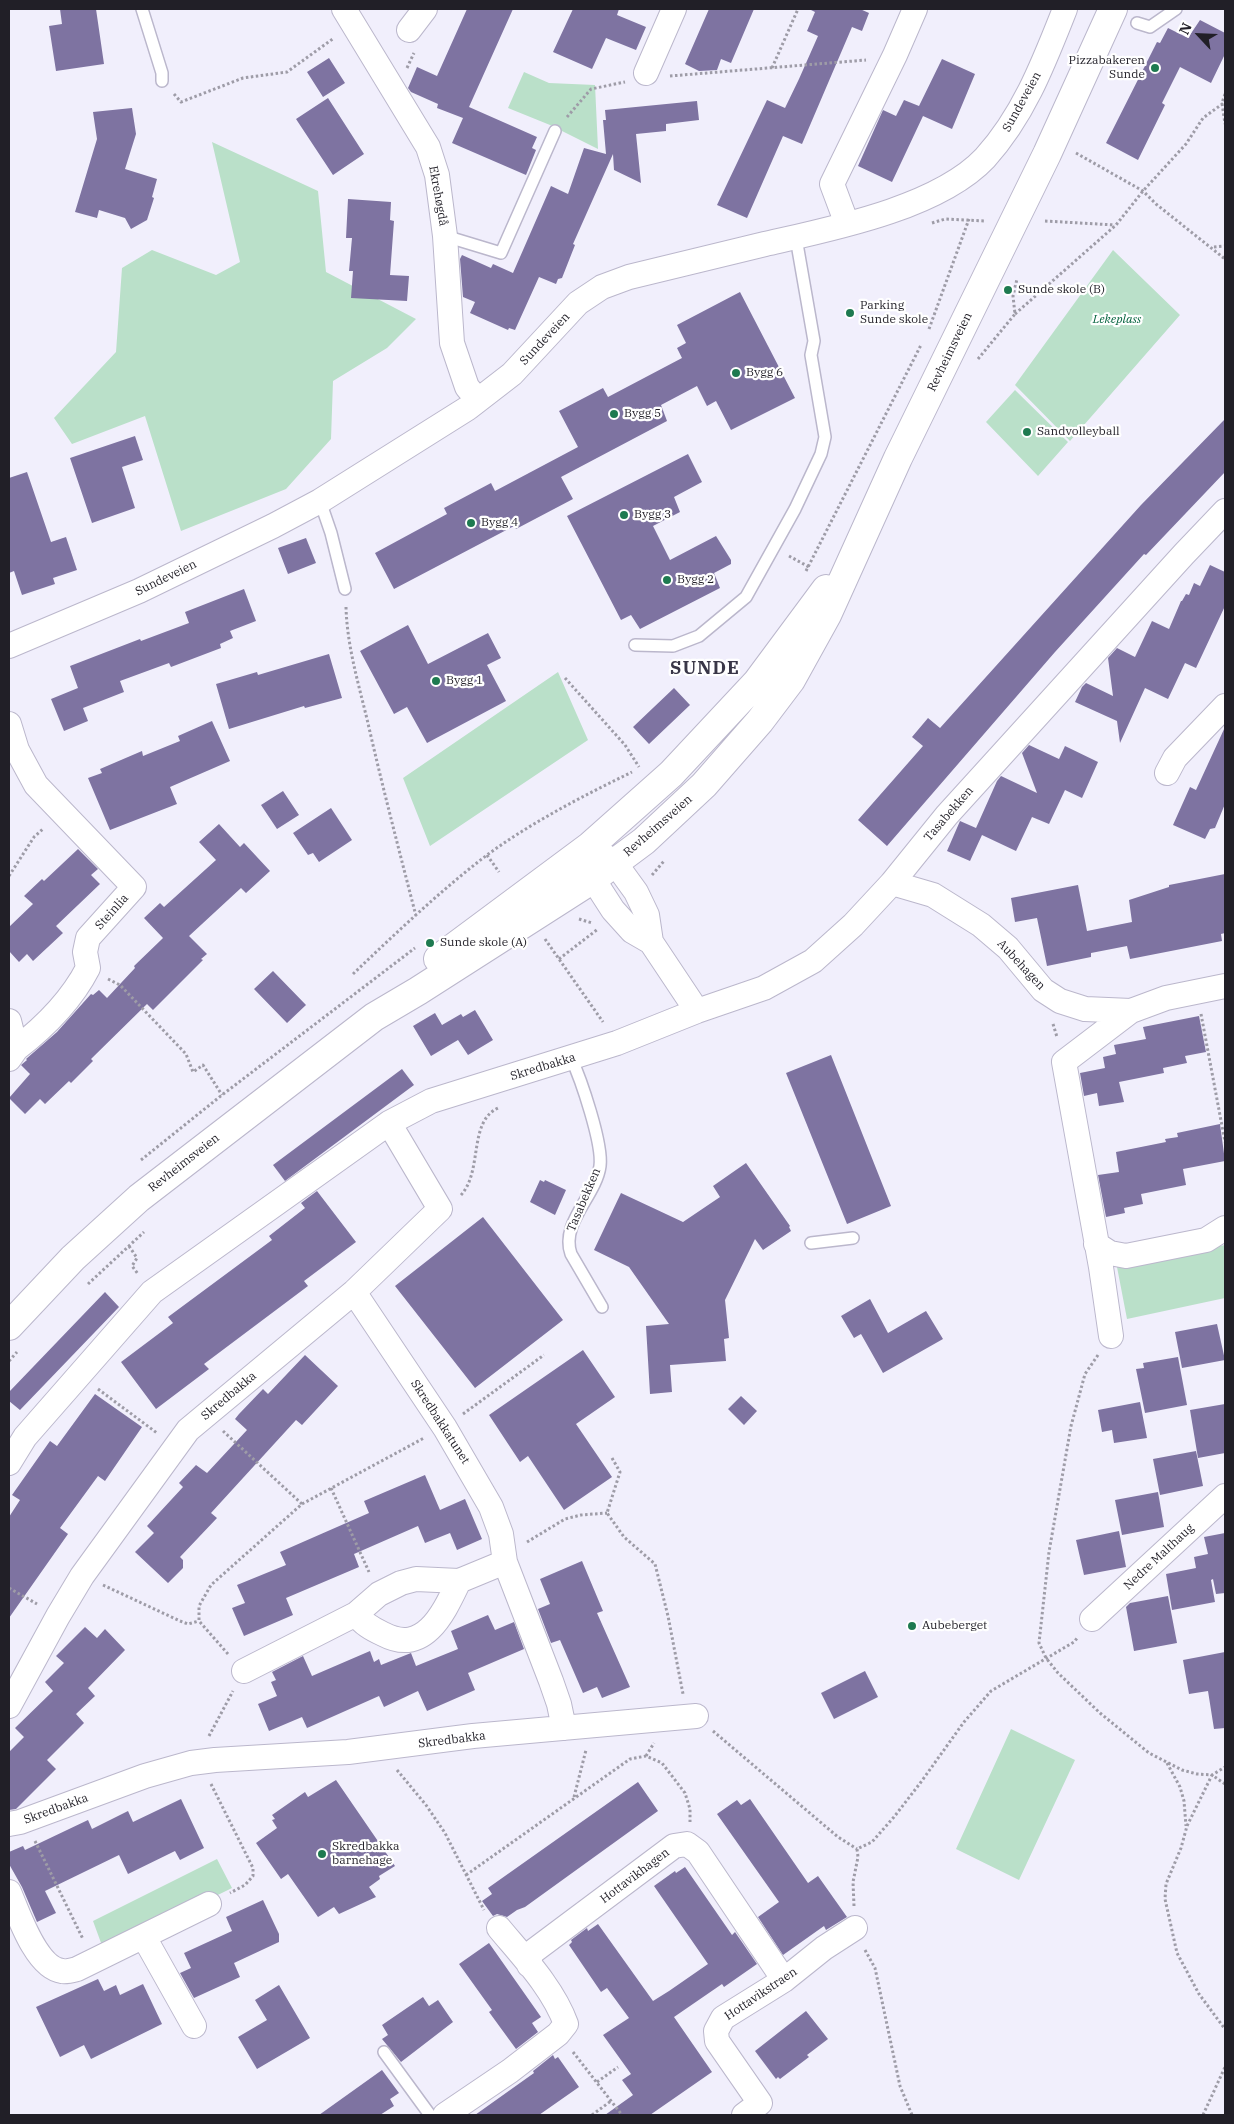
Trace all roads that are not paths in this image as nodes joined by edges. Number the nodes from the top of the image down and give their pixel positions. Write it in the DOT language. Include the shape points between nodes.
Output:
graph roads {
  1 [pos="142,9"];
  2 [pos="425,9"];
  3 [pos="674,9"];
  4 [pos="915,9"];
  5 [pos="1065,9"];
  6 [pos="1113,9"];
  7 [pos="1176,9"];
  8 [pos="1132,16"];
  9 [pos="348,17"];
  10 [pos="409,30"];
  11 [pos="646,73"];
  12 [pos="162,81"];
  13 [pos="555,131"];
  14 [pos="1059,152"];
  15 [pos="847,224"];
  16 [pos="445,236"];
  17 [pos="796,238"];
  18 [pos="478,400"];
  19 [pos="320,501"];
  20 [pos="1225,511"];
  21 [pos="855,552"];
  22 [pos="345,589"];
  23 [pos="634,644"];
  24 [pos="9,646"];
  25 [pos="1225,706"];
  26 [pos="10,730"];
  27 [pos="1167,773"];
  28 [pos="590,846"];
  29 [pos="615,863"];
  30 [pos="593,879"];
  31 [pos="892,883"];
  32 [pos="651,942"];
  33 [pos="1225,986"];
  34 [pos="697,1011"];
  35 [pos="1131,1011"];
  36 [pos="374,1017"];
  37 [pos="9,1021"];
  38 [pos="13,1054"];
  39 [pos="572,1058"];
  40 [pos="389,1123"];
  41 [pos="1225,1228"];
  42 [pos="853,1238"];
  43 [pos="812,1243"];
  44 [pos="1096,1244"];
  45 [pos="354,1292"];
  46 [pos="602,1307"];
  47 [pos="16,1336"];
  48 [pos="1111,1336"];
  49 [pos="9,1463"];
  50 [pos="1225,1496"];
  51 [pos="505,1562"];
  52 [pos="460,1581"];
  53 [pos="356,1614"];
  54 [pos="1092,1619"];
  55 [pos="244,1671"];
  56 [pos="9,1706"];
  57 [pos="696,1716"];
  58 [pos="564,1728"];
  59 [pos="17,1822"];
  60 [pos="9,1892"];
  61 [pos="209,1904"];
  62 [pos="499,1928"];
  63 [pos="855,1928"];
  64 [pos="144,1937"];
  65 [pos="529,1965"];
  66 [pos="784,1980"];
  67 [pos="194,2026"];
  68 [pos="384,2052"];
  69 [pos="758,2111"];
  70 [pos="430,2115"];
  71 [pos="444,2115"];
  1 -- 12 [label="lane"];
  2 -- 10 [label="street"];
  3 -- 11 [label="street"];
  4 -- 15 [label="street" via="832,184"];
  5 -- 15 [label="street, Sundeveien" via="1033,88 1010,128 984,159 959,179 923,199"];
  6 -- 14 [label="main road, Revheimsveien"];
  7 -- 8 [label="lane" via="1150,27"];
  8 -- 14 [label="main road, Revheimsveien"];
  9 -- 16 [label="street, Ekrehøgdå" via="428,147 437,175"];
  13 -- 16 [label="lane" via="500,253"];
  14 -- 21 [label="main road, Revheimsveien"];
  15 -- 17 [label="street, Sundeveien"];
  16 -- 18 [label="street, Ekrehøgdå" via="452,342 467,387"];
  17 -- 18 [label="street, Sundeveien" via="629,277 602,287 578,303 512,374"];
  17 -- 23 [label="lane" via="814,341 811,355 825,437 821,454 795,509 746,597 699,636 673,646"];
  18 -- 19 [label="street, Sundeveien"];
  19 -- 22 [label="lane"];
  19 -- 24 [label="street, Sundeveien" via="139,591"];
  20 -- 31 [label="street, Tasabekken" via="947,816"];
  21 -- 28 [label="main road, Revheimsveien" via="763,674 717,727 637,806"];
  21 -- 29 [label="main road, Revheimsveien" via="811,647 760,721 704,785"];
  25 -- 27 [label="street" via="1175,758"];
  26 -- 38 [label="street, Steinlia" via="36,785 134,887 88,938 85,952 88,968 68,1000 42,1030"];
  28 -- 29 [label="street"];
  28 -- 30 [label="street"];
  28 -- 36 [label="main road, Revheimsveien" via="412,979"];
  29 -- 30 [label="main road, Revheimsveien"];
  29 -- 32 [label="street" via="636,892 647,915"];
  30 -- 32 [label="street" via="613,910 632,931"];
  30 -- 36 [label="main road, Revheimsveien"];
  31 -- 34 [label="street, Tasabekken" via="853,925 812,960 764,988"];
  31 -- 35 [label="street, Aubehagen" via="933,895 981,925 1008,948 1043,990 1060,1001 1085,1009"];
  32 -- 34 [label="street"];
  33 -- 35 [label="street, Aubehagen" via="1166,998"];
  34 -- 39 [label="street, Skredbakka"];
  35 -- 44 [label="street, Aubehagen" via="1064,1062"];
  36 -- 47 [label="main road, Revheimsveien" via="139,1198 73,1258"];
  37 -- 38 [label="street"];
  39 -- 40 [label="street, Skredbakka" via="431,1101"];
  39 -- 46 [label="lane, Tasabekken" via="596,1136 600,1166 572,1227 568,1245"];
  40 -- 45 [label="street, Skredbakka" via="440,1209"];
  40 -- 49 [label="street, Skredbakka" via="152,1292 25,1437"];
  41 -- 44 [label="street" via="1206,1240 1126,1256 1110,1253"];
  42 -- 43 [label="lane"];
  44 -- 48 [label="street, Aubehagen"];
  45 -- 51 [label="street, Skredbakkatunet" via="445,1428 491,1507 501,1534"];
  45 -- 56 [label="street, Skredbakka" via="188,1430 82,1576"];
  50 -- 54 [label="street, Nedre Malthaug"];
  51 -- 52 [label="street"];
  51 -- 58 [label="street, Skredbakkatunet" via="551,1681"];
  52 -- 53 [label="street" via="416,1579 379,1594"];
  52 -- 53 [label="street" via="440,1619 412,1639 392,1639 362,1622"];
  53 -- 55 [label="street"];
  57 -- 58 [label="street, Skredbakka"];
  58 -- 59 [label="street, Skredbakka" via="378,1749 199,1762 145,1776"];
  60 -- 64 [label="street" via="37,1953 50,1966 61,1971 77,1970"];
  61 -- 64 [label="street"];
  62 -- 65 [label="street"];
  63 -- 66 [label="street, Hottavikstraen"];
  64 -- 67 [label="street"];
  65 -- 66 [label="street, Hottavikhagen" via="531,1953 674,1846 687,1844 698,1852"];
  65 -- 71 [label="street" via="560,2006 566,2024 558,2034 510,2071"];
  66 -- 69 [label="street, Hottavikstraen" via="723,2018 716,2031 718,2041"];
  68 -- 70 [label="lane"];
}
